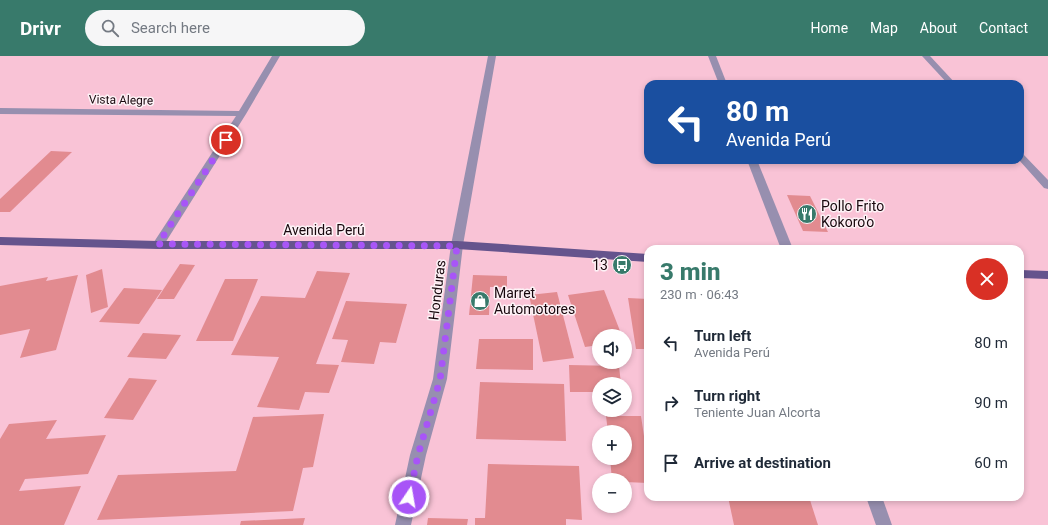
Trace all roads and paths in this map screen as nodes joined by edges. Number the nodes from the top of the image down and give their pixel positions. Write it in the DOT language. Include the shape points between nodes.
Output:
graph roads {
  1 [pos="276,56"];
  2 [pos="492,56"];
  3 [pos="712,56"];
  4 [pos="926,56"];
  5 [pos="721,80"];
  6 [pos="948,80"];
  7 [pos="0,111"];
  8 [pos="242,114"];
  9 [pos="1024,160"];
  10 [pos="754,164"];
  11 [pos="1048,186"];
  12 [pos="0,241"];
  13 [pos="158,244"];
  14 [pos="786,245"];
  15 [pos="457,246"];
  16 [pos="644,258"];
  17 [pos="1024,274"];
  18 [pos="1048,275"];
  19 [pos="875,501"];
  20 [pos="403,525"];
  21 [pos="884,525"];
  1 -- 8 [label="street"];
  2 -- 15 [label="street, Honduras"];
  3 -- 5 [label="street"];
  4 -- 6 [label="street"];
  7 -- 8 [label="street, Vista Alegre"];
  8 -- 13 [label="street"];
  9 -- 11 [label="street"];
  10 -- 14 [label="street"];
  12 -- 13 [label="main road, Avenida Perú"];
  13 -- 15 [label="main road, Avenida Perú"];
  15 -- 16 [label="main road, Avenida Perú"];
  15 -- 20 [label="street, Honduras" via="440,380 418,455"];
  17 -- 18 [label="main road"];
  19 -- 21 [label="street"];
}
